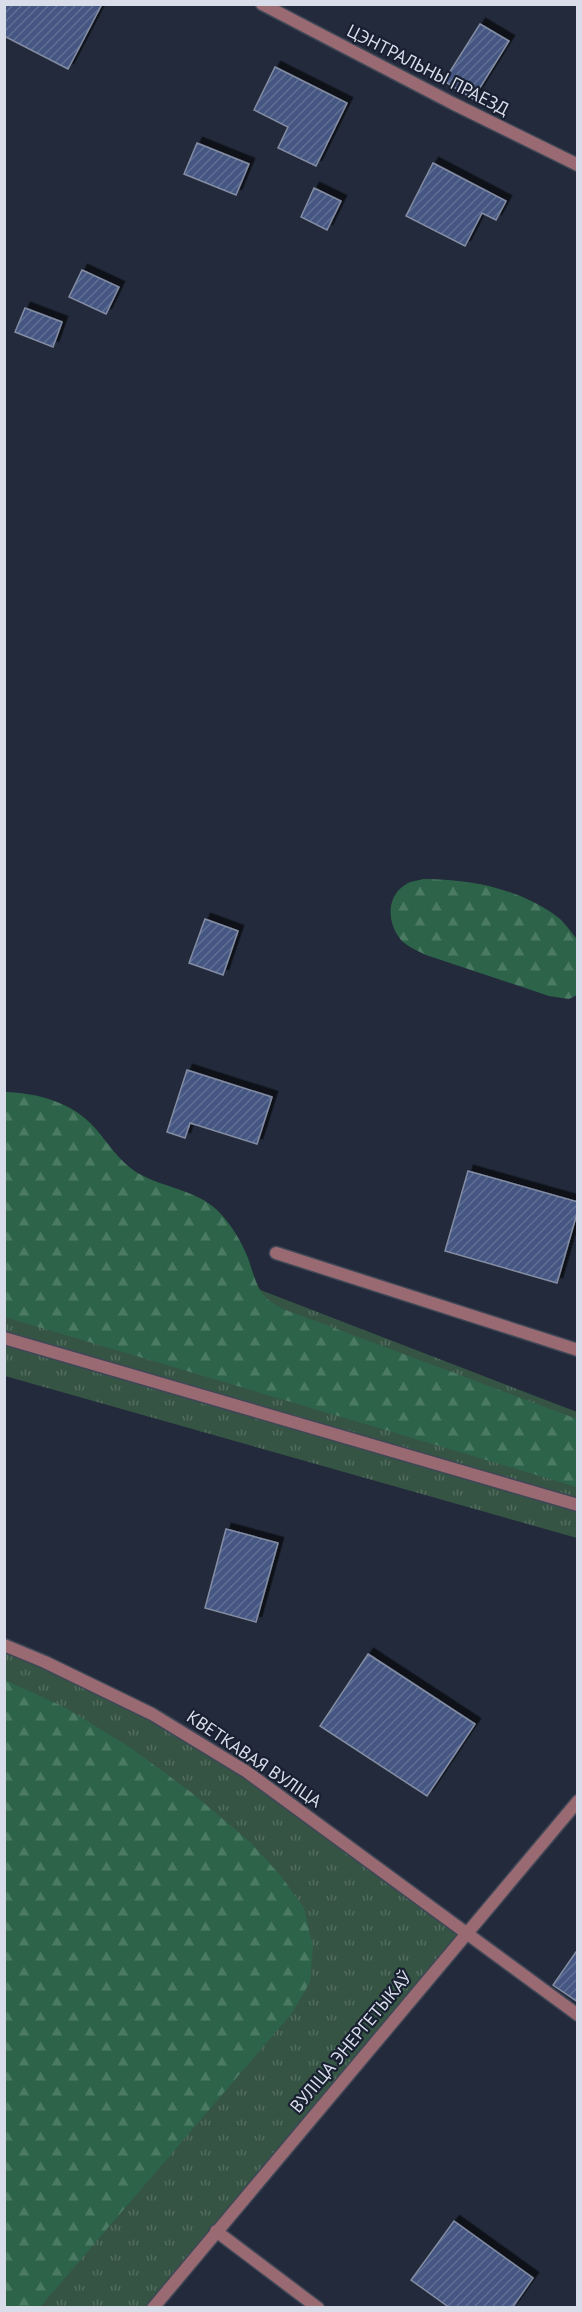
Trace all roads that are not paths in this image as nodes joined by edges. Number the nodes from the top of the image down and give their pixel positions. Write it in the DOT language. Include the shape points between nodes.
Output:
graph roads {
  1 [pos="262,4"];
  2 [pos="578,165"];
  3 [pos="276,1254"];
  4 [pos="4,1338"];
  5 [pos="578,1350"];
  6 [pos="578,1505"];
  7 [pos="4,1645"];
  8 [pos="578,1801"];
  9 [pos="467,1932"];
  10 [pos="578,2015"];
  11 [pos="216,2232"];
  12 [pos="153,2307"];
  13 [pos="318,2307"];
  1 -- 2 [label="street, ЦЭНТРАЛЬНЫ ПРАЕЗД"];
  3 -- 5 [label="street"];
  4 -- 6 [label="street"];
  7 -- 9 [label="street, КВЕТКАВАЯ ВУЛІЦА" via="152,1714 247,1772"];
  8 -- 9 [label="street, ВУЛІЦА ЭНЕРГЕТЫКАЎ"];
  9 -- 10 [label="street, КВЕТКАВАЯ ВУЛІЦА"];
  9 -- 11 [label="street, ВУЛІЦА ЭНЕРГЕТЫКАЎ"];
  11 -- 12 [label="street, ВУЛІЦА ЭНЕРГЕТЫКАЎ"];
  11 -- 13 [label="street"];
}
